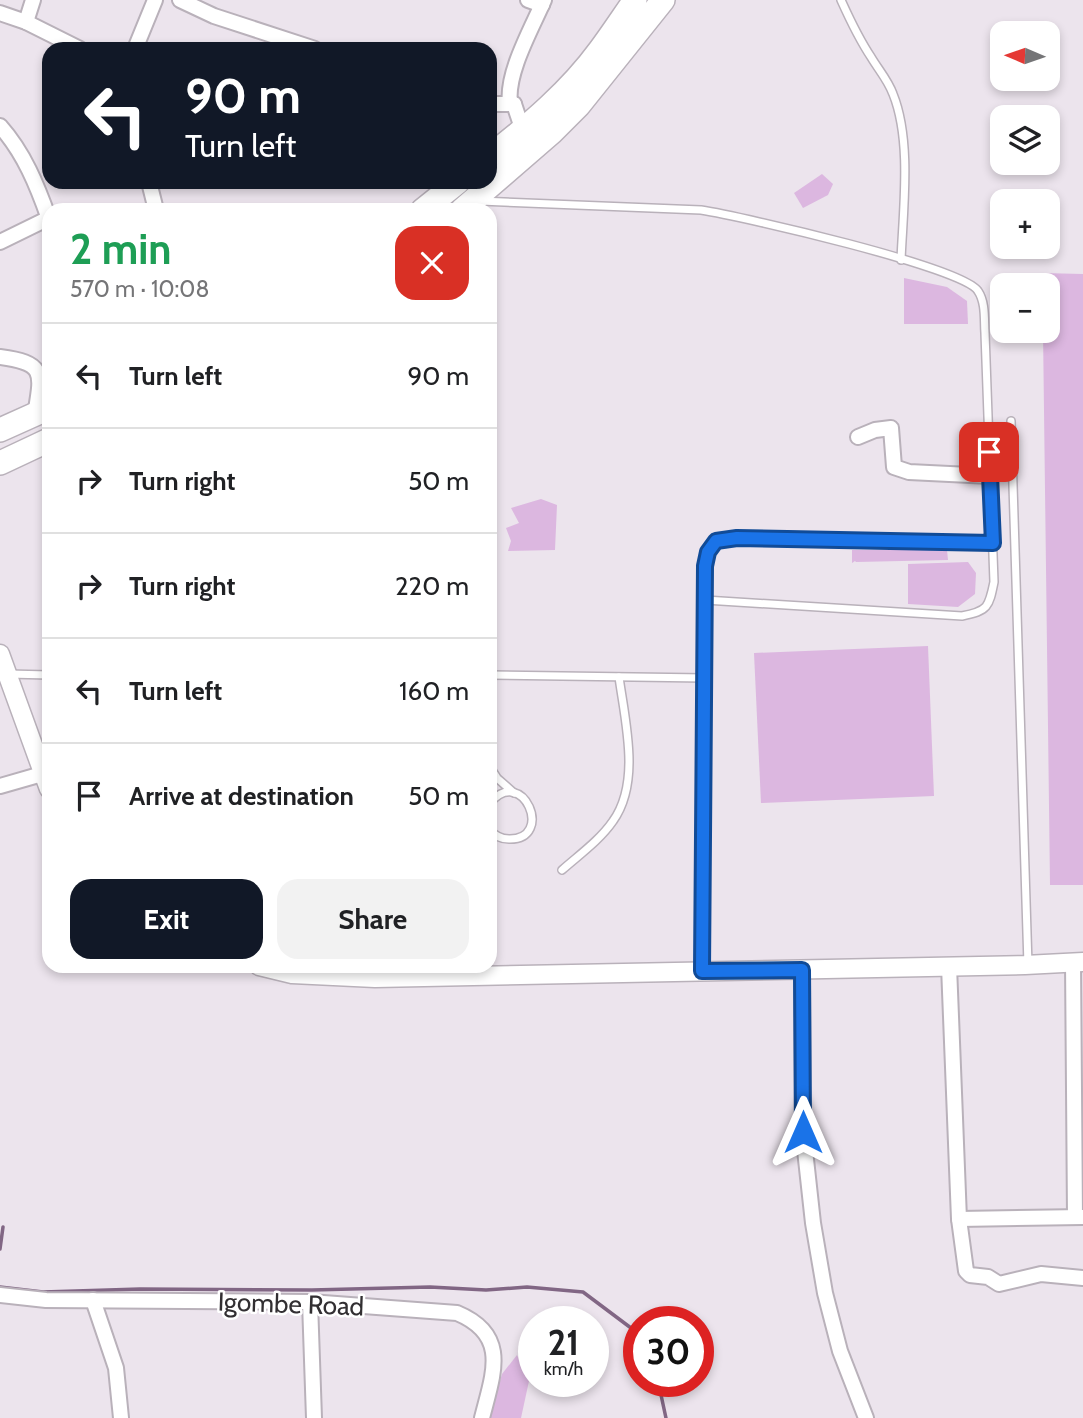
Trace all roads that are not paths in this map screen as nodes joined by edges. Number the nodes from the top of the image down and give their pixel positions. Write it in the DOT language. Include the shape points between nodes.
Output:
graph roads {
  1 [pos="33,0"];
  2 [pos="155,0"];
  3 [pos="180,0"];
  4 [pos="635,0"];
  5 [pos="663,0"];
  6 [pos="841,0"];
  7 [pos="538,2"];
  8 [pos="0,13"];
  9 [pos="26,22"];
  10 [pos="66,42"];
  11 [pos="139,42"];
  12 [pos="294,42"];
  13 [pos="497,104"];
  14 [pos="514,104"];
  15 [pos="525,128"];
  16 [pos="0,132"];
  17 [pos="497,150"];
  18 [pos="42,175"];
  19 [pos="33,176"];
  20 [pos="497,179"];
  21 [pos="449,189"];
  22 [pos="486,189"];
  23 [pos="43,203"];
  24 [pos="432,203"];
  25 [pos="469,203"];
  26 [pos="497,206"];
  27 [pos="42,221"];
  28 [pos="0,242"];
  29 [pos="901,260"];
  30 [pos="0,357"];
  31 [pos="42,411"];
  32 [pos="1011,421"];
  33 [pos="0,430"];
  34 [pos="858,437"];
  35 [pos="42,444"];
  36 [pos="0,463"];
  37 [pos="990,476"];
  38 [pos="993,543"];
  39 [pos="705,600"];
  40 [pos="0,654"];
  41 [pos="7,674"];
  42 [pos="42,675"];
  43 [pos="497,675"];
  44 [pos="619,677"];
  45 [pos="705,678"];
  46 [pos="42,771"];
  47 [pos="497,778"];
  48 [pos="42,782"];
  49 [pos="0,786"];
  50 [pos="514,793"];
  51 [pos="497,797"];
  52 [pos="497,836"];
  53 [pos="562,870"];
  54 [pos="1078,962"];
  55 [pos="1028,965"];
  56 [pos="948,966"];
  57 [pos="802,970"];
  58 [pos="702,971"];
  59 [pos="291,973"];
  60 [pos="1079,1217"];
  61 [pos="959,1219"];
  62 [pos="1083,1278"];
  63 [pos="0,1295"];
  64 [pos="93,1300"];
  65 [pos="310,1302"];
  66 [pos="121,1418"];
  67 [pos="314,1418"];
  68 [pos="482,1418"];
  69 [pos="866,1418"];
  1 -- 9 [label="street"];
  2 -- 11 [label="street"];
  3 -- 12 [label="street"];
  4 -- 15 [label="main road" via="599,51"];
  5 -- 20 [label="main road" via="579,106"];
  6 -- 29 [label="lane" via="898,108 903,155"];
  7 -- 14 [label="street" via="513,76 509,95"];
  8 -- 9 [label="street"];
  9 -- 10 [label="street"];
  13 -- 14 [label="street"];
  14 -- 15 [label="street"];
  15 -- 17 [label="main road"];
  16 -- 19 [label="street" via="19,150"];
  18 -- 19 [label="street"];
  19 -- 23 [label="street"];
  21 -- 24 [label="main road"];
  22 -- 25 [label="main road"];
  26 -- 29 [label="lane" via="701,210 831,238"];
  27 -- 28 [label="street"];
  29 -- 37 [label="lane" via="967,281 978,290 984,307"];
  30 -- 31 [label="street" via="34,365"];
  31 -- 33 [label="main road"];
  32 -- 55 [label="lane"];
  34 -- 37 [label="street" via="891,428 894,467 909,472"];
  35 -- 36 [label="main road"];
  37 -- 38 [label="lane"];
  38 -- 39 [label="lane" via="716,541 705,566"];
  38 -- 39 [label="lane" via="990,603 981,612 962,616"];
  39 -- 45 [label="lane"];
  40 -- 41 [label="street"];
  41 -- 42 [label="lane"];
  41 -- 46 [label="street"];
  43 -- 44 [label="lane"];
  44 -- 45 [label="lane"];
  44 -- 53 [label="lane" via="628,779 622,805 593,843"];
  45 -- 58 [label="lane"];
  47 -- 50 [label="lane"];
  48 -- 49 [label="street"];
  50 -- 51 [label="lane"];
  50 -- 52 [label="lane" via="532,808 533,821 517,839"];
  54 -- 55 [label="street"];
  54 -- 60 [label="street"];
  55 -- 56 [label="street"];
  56 -- 57 [label="street"];
  56 -- 61 [label="street"];
  57 -- 58 [label="street"];
  57 -- 69 [label="street" via="803,1132 813,1223 840,1351"];
  58 -- 59 [label="street" via="375,978"];
  60 -- 61 [label="street"];
  61 -- 62 [label="street" via="964,1266 970,1275 999,1284 1041,1274"];
  63 -- 64 [label="street, Igombe Road"];
  64 -- 65 [label="street, Igombe Road"];
  64 -- 66 [label="street" via="116,1368"];
  65 -- 67 [label="street"];
  65 -- 68 [label="street, Igombe Road" via="457,1313 474,1320 494,1352"];
}
